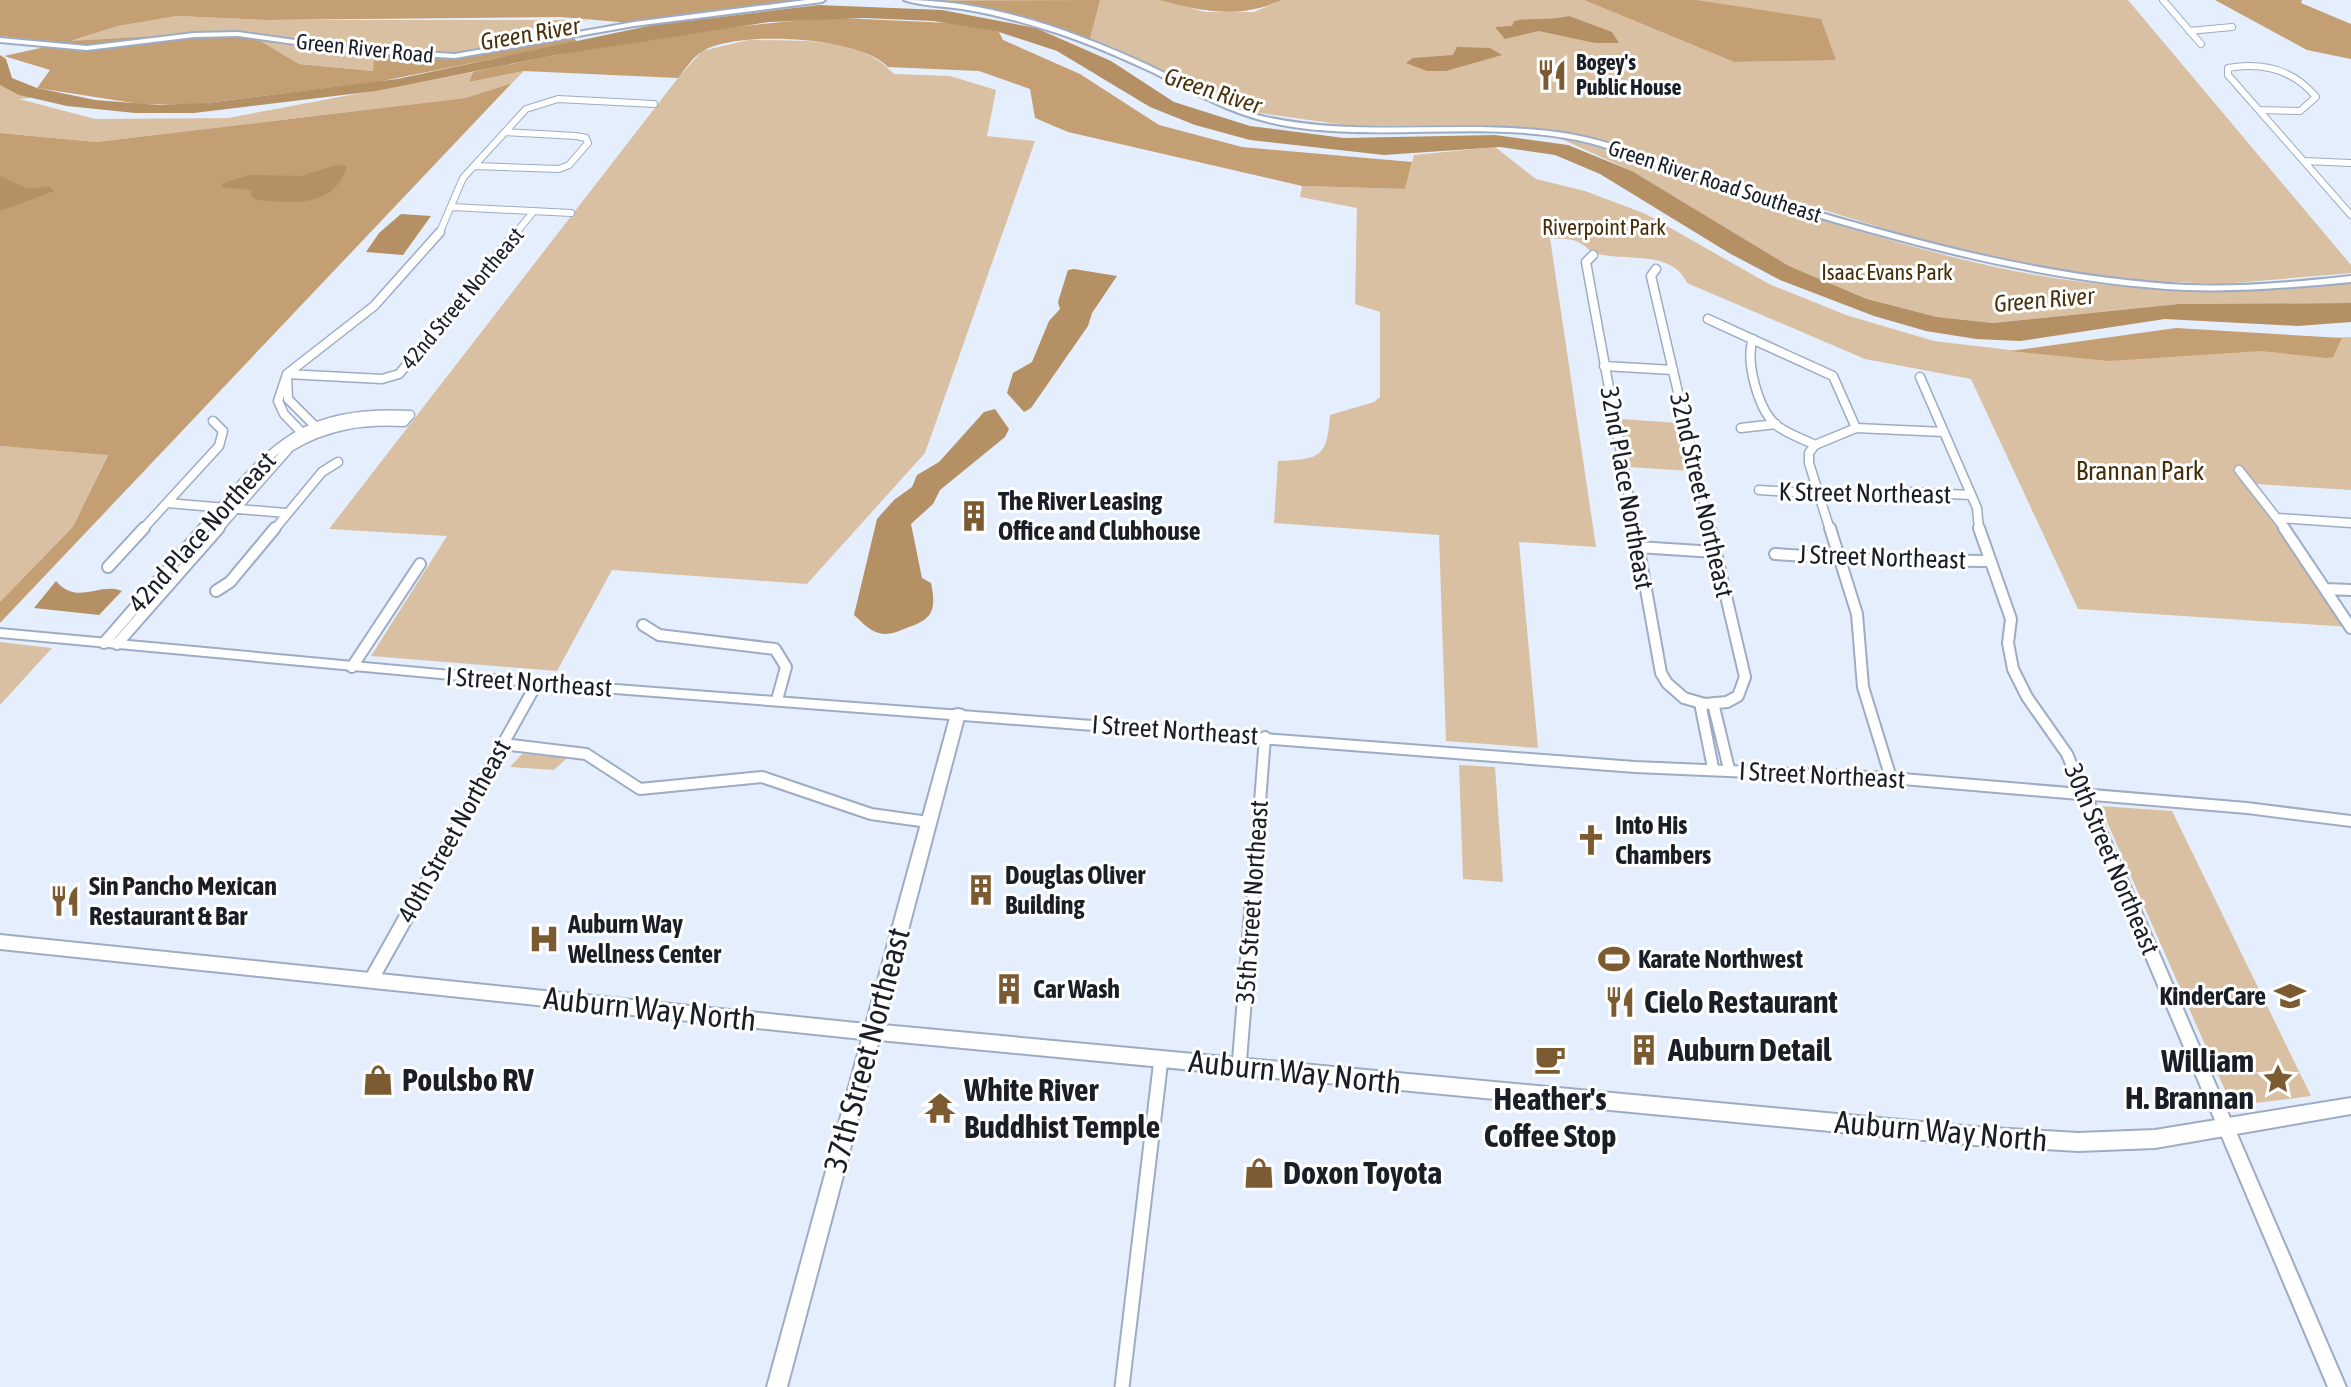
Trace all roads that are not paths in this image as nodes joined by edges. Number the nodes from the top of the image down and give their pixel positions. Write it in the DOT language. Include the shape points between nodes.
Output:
graph roads {
  1 [pos="822,0"];
  2 [pos="907,0"];
  3 [pos="2163,0"];
  4 [pos="2232,27"];
  5 [pos="2189,31"];
  6 [pos="0,40"];
  7 [pos="2201,44"];
  8 [pos="654,104"];
  9 [pos="2260,110"];
  10 [pos="505,132"];
  11 [pos="2304,161"];
  12 [pos="2351,163"];
  13 [pos="474,166"];
  14 [pos="451,207"];
  15 [pos="534,211"];
  16 [pos="571,213"];
  17 [pos="2351,215"];
  18 [pos="1593,255"];
  19 [pos="1656,269"];
  20 [pos="2351,279"];
  21 [pos="1708,319"];
  22 [pos="1753,339"];
  23 [pos="1604,366"];
  24 [pos="1673,370"];
  25 [pos="287,374"];
  26 [pos="1920,377"];
  27 [pos="213,421"];
  28 [pos="1776,424"];
  29 [pos="1741,428"];
  30 [pos="1856,428"];
  31 [pos="310,431"];
  32 [pos="1944,432"];
  33 [pos="1815,445"];
  34 [pos="338,462"];
  35 [pos="2239,470"];
  36 [pos="1759,490"];
  37 [pos="1819,494"];
  38 [pos="1971,495"];
  39 [pos="167,503"];
  40 [pos="221,508"];
  41 [pos="234,509"];
  42 [pos="286,513"];
  43 [pos="2278,518"];
  44 [pos="2351,523"];
  45 [pos="1637,547"];
  46 [pos="1715,552"];
  47 [pos="1775,554"];
  48 [pos="1840,558"];
  49 [pos="1989,561"];
  50 [pos="420,564"];
  51 [pos="108,567"];
  52 [pos="2325,589"];
  53 [pos="2351,590"];
  54 [pos="216,591"];
  55 [pos="643,625"];
  56 [pos="2351,628"];
  57 [pos="0,633"];
  58 [pos="110,644"];
  59 [pos="352,667"];
  60 [pos="537,683"];
  61 [pos="777,700"];
  62 [pos="1700,703"];
  63 [pos="1713,703"];
  64 [pos="958,714"];
  65 [pos="1265,737"];
  66 [pos="503,744"];
  67 [pos="1713,768"];
  68 [pos="1729,769"];
  69 [pos="1891,778"];
  70 [pos="2084,795"];
  71 [pos="2351,821"];
  72 [pos="928,822"];
  73 [pos="0,942"];
  74 [pos="371,980"];
  75 [pos="871,1031"];
  76 [pos="1161,1059"];
  77 [pos="1239,1067"];
  78 [pos="2351,1106"];
  79 [pos="2227,1128"];
  80 [pos="777,1387"];
  81 [pos="1122,1387"];
  82 [pos="2337,1387"];
  1 -- 6 [label="street, Green River Road" via="634,24 455,56 352,50 238,34 87,48"];
  2 -- 20 [label="street, Green River Road Southeast" via="1033,22 1255,117 1344,129 1493,129 1564,136 1929,247 2053,275 2228,289"];
  3 -- 5 [label="street"];
  4 -- 5 [label="street"];
  5 -- 7 [label="street"];
  8 -- 10 [label="street" via="563,99 535,104"];
  9 -- 9 [label="street" via="2228,75 2231,67 2289,72 2316,97 2311,107 2298,111"];
  9 -- 11 [label="street"];
  10 -- 13 [label="street"];
  10 -- 13 [label="street" via="588,140 567,166 551,170"];
  11 -- 12 [label="street"];
  11 -- 17 [label="street"];
  13 -- 14 [label="street" via="457,186"];
  14 -- 15 [label="street"];
  14 -- 25 [label="street" via="439,233 374,306"];
  15 -- 16 [label="street"];
  15 -- 25 [label="street, 42nd Street Northeast" via="404,370 387,379"];
  18 -- 23 [label="street, 32nd Place Northeast" via="1586,262"];
  19 -- 24 [label="street, 32nd Street Northeast" via="1651,276"];
  21 -- 22 [label="street"];
  22 -- 28 [label="street" via="1749,355 1767,413"];
  22 -- 30 [label="street" via="1835,378"];
  23 -- 24 [label="street"];
  23 -- 45 [label="street, 32nd Place Northeast"];
  24 -- 46 [label="street, 32nd Street Northeast"];
  25 -- 31 [label="street" via="288,399"];
  25 -- 31 [label="street" via="277,388 280,407"];
  26 -- 32 [label="street, 30th Street Northeast"];
  27 -- 39 [label="street" via="221,426 223,440"];
  28 -- 29 [label="street"];
  28 -- 33 [label="street"];
  30 -- 32 [label="street"];
  30 -- 33 [label="street"];
  31 -- 31 [label="street" via="364,420 404,422 410,415 353,414"];
  31 -- 40 [label="street, 42nd Place Northeast" via="271,451"];
  31 -- 41 [label="street, 42nd Place Northeast" via="278,458"];
  32 -- 38 [label="street, 30th Street Northeast"];
  33 -- 37 [label="street" via="1808,458"];
  34 -- 42 [label="street" via="322,472"];
  35 -- 43 [label="street"];
  36 -- 37 [label="street, K Street Northeast"];
  37 -- 38 [label="street, K Street Northeast"];
  37 -- 48 [label="street"];
  38 -- 49 [label="street, 30th Street Northeast"];
  39 -- 40 [label="street"];
  39 -- 51 [label="street"];
  40 -- 41 [label="street"];
  40 -- 58 [label="street, 42nd Place Northeast"];
  41 -- 42 [label="street"];
  41 -- 58 [label="street, 42nd Place Northeast"];
  42 -- 54 [label="street" via="230,582"];
  43 -- 44 [label="street"];
  43 -- 52 [label="street"];
  45 -- 46 [label="street"];
  45 -- 62 [label="street, 32nd Place Northeast" via="1661,673 1677,695"];
  46 -- 63 [label="street, 32nd Street Northeast" via="1745,677 1738,696"];
  47 -- 48 [label="street, J Street Northeast"];
  48 -- 49 [label="street, J Street Northeast"];
  48 -- 69 [label="street" via="1860,625 1865,698"];
  49 -- 70 [label="street, 30th Street Northeast" via="2011,619 2013,669 2067,754"];
  50 -- 59 [label="street"];
  52 -- 53 [label="street"];
  52 -- 56 [label="street"];
  55 -- 61 [label="street" via="659,635 775,649 788,673"];
  57 -- 58 [label="street, I Street Northeast"];
  58 -- 59 [label="street, I Street Northeast"];
  59 -- 60 [label="street, I Street Northeast"];
  60 -- 61 [label="street, I Street Northeast"];
  60 -- 66 [label="street, 40th Street Northeast"];
  61 -- 64 [label="street, I Street Northeast"];
  62 -- 63 [label="street"];
  62 -- 67 [label="street"];
  63 -- 68 [label="street"];
  64 -- 65 [label="street, I Street Northeast"];
  64 -- 72 [label="main road, 37th Street Northeast"];
  65 -- 67 [label="street, I Street Northeast"];
  65 -- 77 [label="street, 35th Street Northeast"];
  66 -- 72 [label="street" via="586,754 640,789 764,777 871,814"];
  66 -- 74 [label="street, 40th Street Northeast"];
  67 -- 68 [label="street, I Street Northeast"];
  68 -- 69 [label="street, I Street Northeast"];
  69 -- 70 [label="street, I Street Northeast"];
  70 -- 71 [label="street, I Street Northeast"];
  70 -- 79 [label="street, 30th Street Northeast"];
  72 -- 75 [label="main road, 37th Street Northeast"];
  73 -- 74 [label="main road, Auburn Way North"];
  74 -- 75 [label="main road, Auburn Way North"];
  75 -- 76 [label="main road, Auburn Way North"];
  75 -- 80 [label="main road, 37th Street Northeast"];
  76 -- 77 [label="main road, Auburn Way North"];
  76 -- 81 [label="street"];
  77 -- 79 [label="main road, Auburn Way North" via="2037,1140 2131,1141"];
  78 -- 79 [label="main road, Auburn Way North"];
  79 -- 82 [label="street, 30th Street Northeast"];
}
